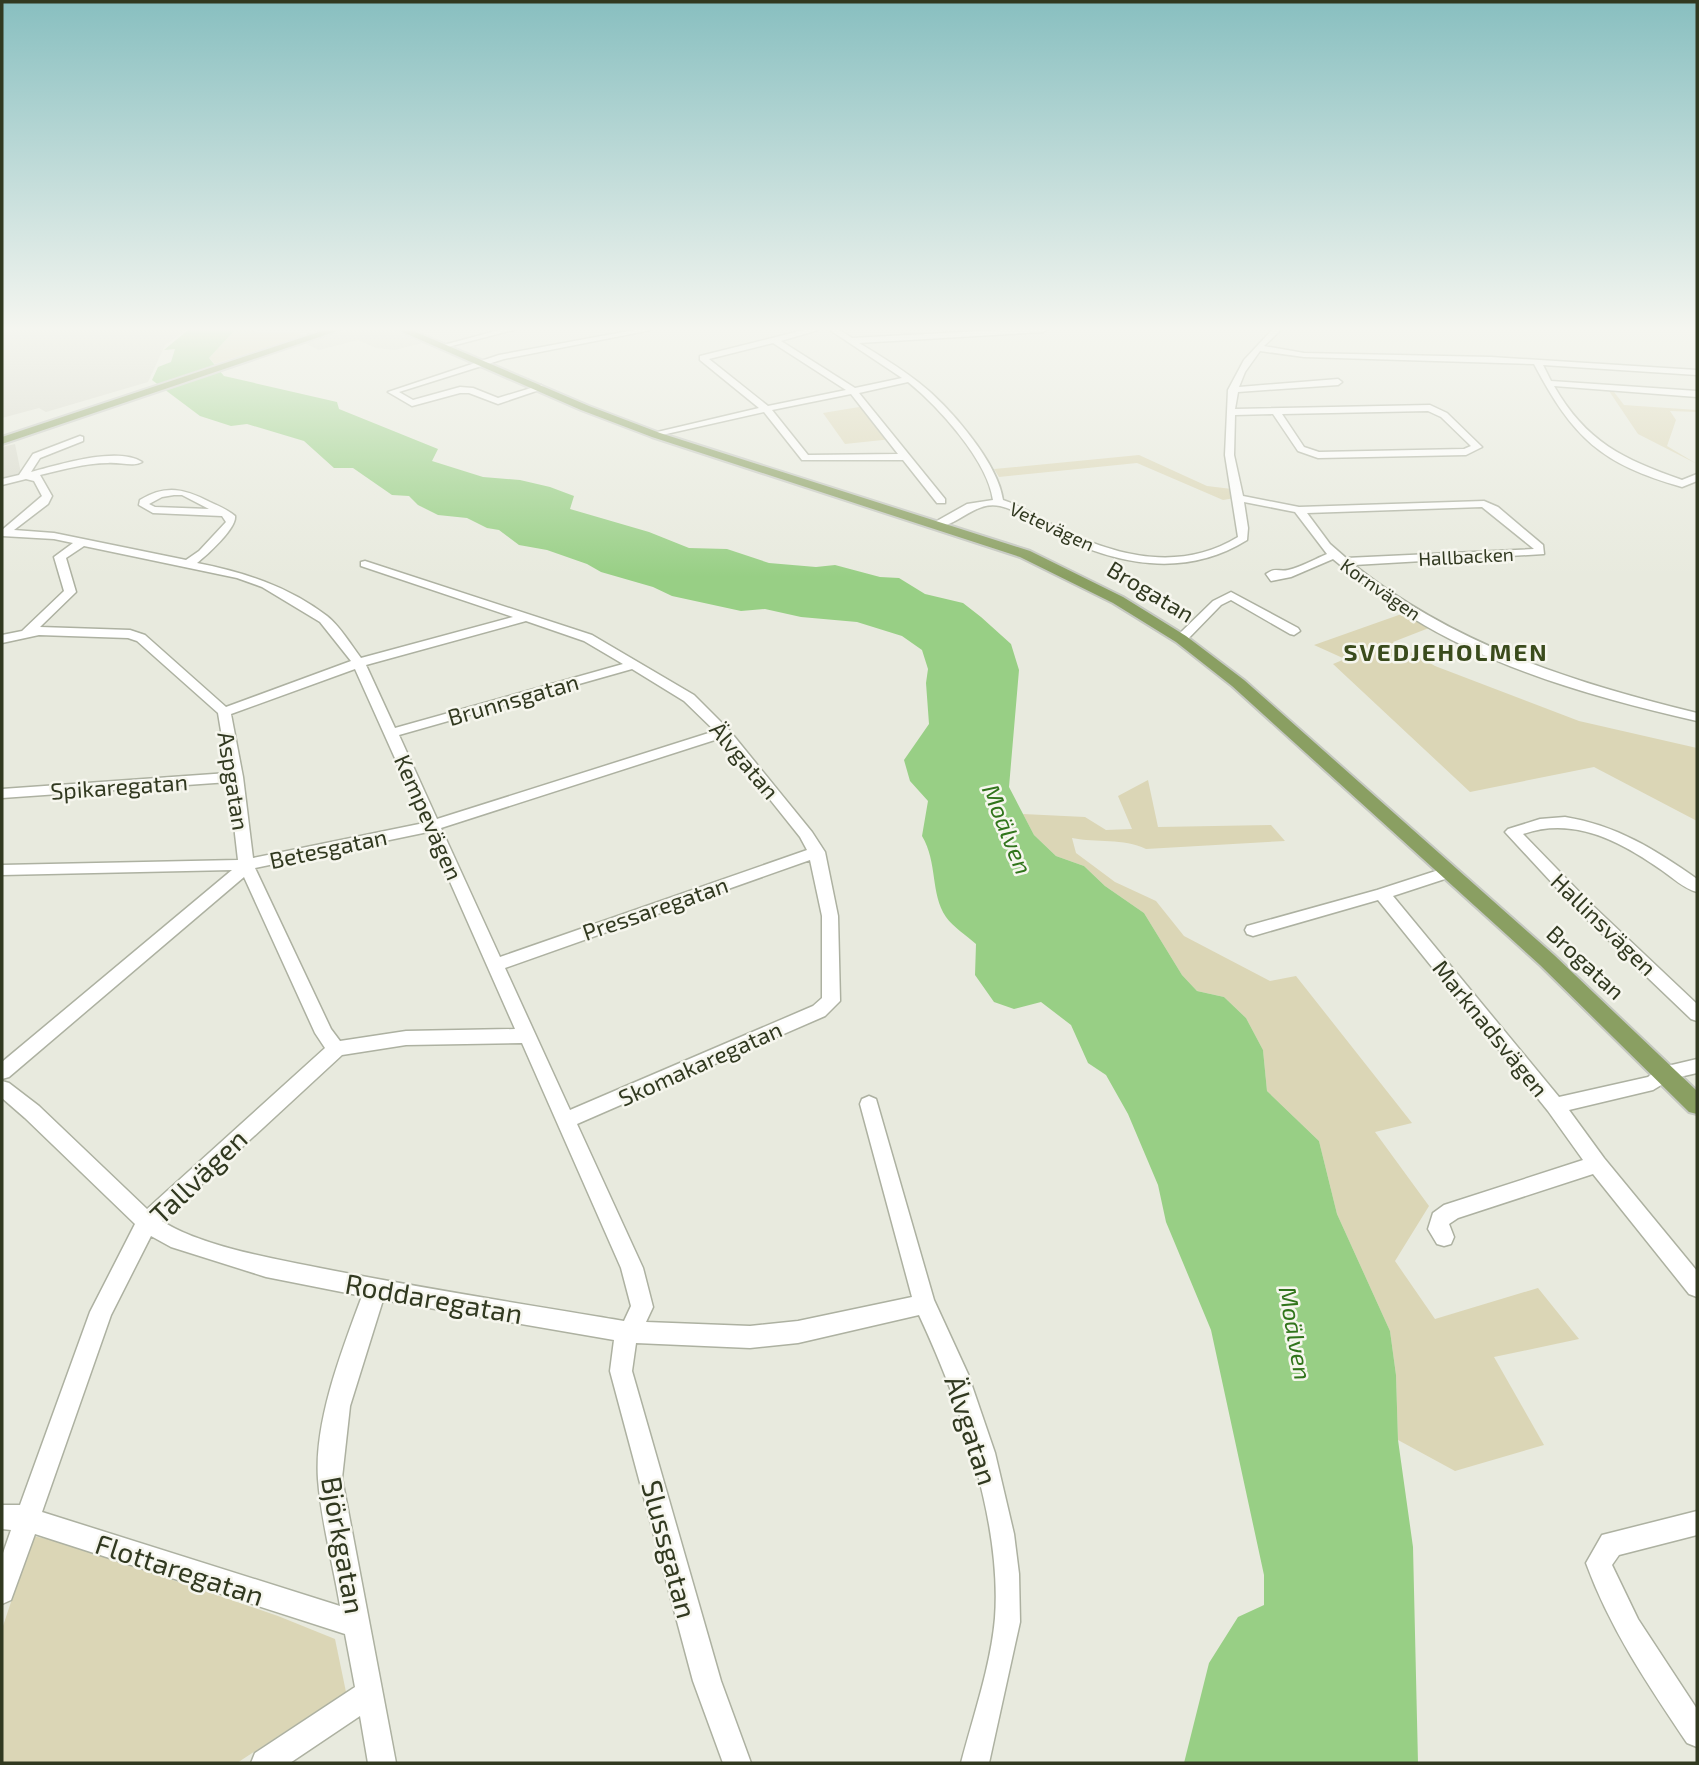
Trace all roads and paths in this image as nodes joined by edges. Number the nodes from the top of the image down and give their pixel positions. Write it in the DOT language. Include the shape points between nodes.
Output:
graph roads {
  1 [pos="80,412"];
  2 [pos="601,412"];
  3 [pos="752,412"];
  4 [pos="769,412"];
  5 [pos="870,412"];
  6 [pos="942,412"];
  7 [pos="1230,412"];
  8 [pos="1276,412"];
  9 [pos="1439,412"];
  10 [pos="1567,412"];
  11 [pos="656,435"];
  12 [pos="2,439"];
  13 [pos="80,439"];
  14 [pos="907,457"];
  15 [pos="137,462"];
  16 [pos="25,477"];
  17 [pos="1697,477"];
  18 [pos="2,482"];
  19 [pos="1239,498"];
  20 [pos="941,501"];
  21 [pos="998,502"];
  22 [pos="1299,510"];
  23 [pos="224,513"];
  24 [pos="939,524"];
  25 [pos="3,533"];
  26 [pos="82,542"];
  27 [pos="1338,559"];
  28 [pos="190,562"];
  29 [pos="365,564"];
  30 [pos="1287,575"];
  31 [pos="524,618"];
  32 [pos="1294,631"];
  33 [pos="27,632"];
  34 [pos="2,639"];
  35 [pos="1181,639"];
  36 [pos="359,663"];
  37 [pos="635,664"];
  38 [pos="224,712"];
  39 [pos="1697,717"];
  40 [pos="392,733"];
  41 [pos="724,733"];
  42 [pos="236,777"];
  43 [pos="2,794"];
  44 [pos="432,826"];
  45 [pos="817,852"];
  46 [pos="246,865"];
  47 [pos="2,870"];
  48 [pos="1448,872"];
  49 [pos="1697,887"];
  50 [pos="1382,894"];
  51 [pos="1253,930"];
  52 [pos="494,965"];
  53 [pos="831,1000"];
  54 [pos="1697,1014"];
  55 [pos="529,1036"];
  56 [pos="336,1049"];
  57 [pos="1697,1066"];
  58 [pos="2,1072"];
  59 [pos="1666,1073"];
  60 [pos="2,1088"];
  61 [pos="869,1104"];
  62 [pos="1697,1105"];
  63 [pos="1555,1106"];
  64 [pos="567,1121"];
  65 [pos="1597,1164"];
  66 [pos="147,1222"];
  67 [pos="1444,1237"];
  68 [pos="1697,1287"];
  69 [pos="376,1289"];
  70 [pos="923,1302"];
  71 [pos="629,1332"];
  72 [pos="2,1517"];
  73 [pos="27,1518"];
  74 [pos="1697,1524"];
  75 [pos="2,1591"];
  76 [pos="358,1625"];
  77 [pos="369,1694"];
  78 [pos="1697,1733"];
  79 [pos="265,1763"];
  80 [pos="382,1763"];
  81 [pos="737,1763"];
  82 [pos="975,1763"];
  1 -- 12 [label="main road"];
  2 -- 11 [label="main road, Brogatan"];
  3 -- 11 [label="street"];
  4 -- 14 [label="street" via="805,458"];
  5 -- 14 [label="street"];
  6 -- 21 [label="street" via="996,484"];
  7 -- 19 [label="street, Vetevägen" via="1230,456"];
  8 -- 9 [label="street" via="1301,449 1318,455 1466,452 1477,447"];
  10 -- 17 [label="street" via="1597,445 1644,469 1681,484"];
  11 -- 24 [label="main road, Brogatan"];
  13 -- 16 [label="street" via="36,456"];
  14 -- 20 [label="street"];
  15 -- 16 [label="street" via="93,462"];
  16 -- 18 [label="street"];
  16 -- 25 [label="street" via="38,478 47,496"];
  19 -- 21 [label="street, Vetevägen" via="1243,538 1211,556 1180,562 1094,547"];
  19 -- 22 [label="street"];
  21 -- 24 [label="street" via="971,506"];
  22 -- 27 [label="street, Kornvägen"];
  22 -- 27 [label="street, Hallbacken" via="1484,504 1540,552"];
  23 -- 23 [label="street" via="178,491 149,499 144,505 166,512"];
  23 -- 28 [label="street" via="231,522"];
  24 -- 35 [label="main road, Brogatan" via="1073,575"];
  25 -- 26 [label="street, Kempevägen"];
  26 -- 28 [label="street, Kempevägen"];
  26 -- 33 [label="street" via="60,557 70,592"];
  27 -- 30 [label="street, Hallbacken"];
  27 -- 39 [label="street, Kornvägen" via="1410,611 1508,662"];
  28 -- 36 [label="street, Kempevägen" via="266,585 304,606 324,619"];
  29 -- 31 [label="street, Älvgatan"];
  31 -- 36 [label="street"];
  31 -- 37 [label="street, Älvgatan" via="588,638"];
  32 -- 35 [label="street" via="1231,595"];
  33 -- 34 [label="street, Aspgatan"];
  33 -- 38 [label="street, Aspgatan" via="141,638"];
  35 -- 48 [label="main road, Brogatan" via="1238,683"];
  36 -- 38 [label="street"];
  36 -- 40 [label="street, Kempevägen"];
  37 -- 40 [label="street, Brunnsgatan"];
  37 -- 41 [label="street, Älvgatan" via="689,698"];
  38 -- 42 [label="street, Aspgatan"];
  40 -- 44 [label="street, Kempevägen"];
  41 -- 44 [label="street, Betesgatan"];
  41 -- 45 [label="street, Älvgatan"];
  42 -- 43 [label="street, Spikaregatan"];
  42 -- 46 [label="street, Aspgatan"];
  44 -- 46 [label="street, Betesgatan"];
  44 -- 52 [label="street, Kempevägen"];
  45 -- 52 [label="street, Pressaregatan"];
  45 -- 53 [label="street, Älvgatan" via="828,891"];
  46 -- 47 [label="street, Betesgatan"];
  46 -- 56 [label="street, Aspgatan" via="324,1033"];
  46 -- 58 [label="street"];
  48 -- 50 [label="street"];
  48 -- 59 [label="main road, Brogatan"];
  49 -- 54 [label="street, Hallinsvägen" via="1642,850 1596,829 1557,822 1513,832"];
  50 -- 51 [label="street"];
  50 -- 63 [label="street, Marknadsvägen"];
  52 -- 55 [label="street, Kempevägen"];
  53 -- 64 [label="street, Skomakaregatan" via="819,1011"];
  55 -- 56 [label="street" via="396,1041"];
  55 -- 64 [label="street, Kempevägen"];
  56 -- 66 [label="street, Tallvägen"];
  57 -- 59 [label="street"];
  59 -- 62 [label="main road, Brogatan"];
  59 -- 63 [label="street" via="1653,1083"];
  60 -- 66 [label="street, Roddaregatan"];
  61 -- 70 [label="street, Älvgatan"];
  63 -- 65 [label="street, Marknadsvägen"];
  64 -- 71 [label="street, Kempevägen" via="642,1299"];
  65 -- 67 [label="street" via="1451,1211 1440,1219 1438,1229"];
  65 -- 68 [label="street, Marknadsvägen"];
  66 -- 69 [label="street, Roddaregatan" via="187,1244 267,1267"];
  66 -- 73 [label="street, Tallvägen" via="101,1312"];
  69 -- 71 [label="street, Roddaregatan"];
  69 -- 76 [label="street, Björkgatan" via="330,1450 330,1478"];
  70 -- 71 [label="street, Roddaregatan" via="798,1332 750,1337"];
  70 -- 82 [label="street, Älvgatan" via="970,1415 1003,1547 1008,1614"];
  71 -- 81 [label="street, Slussgatan" via="621,1371 707,1681"];
  72 -- 73 [label="street, Flottaregatan"];
  73 -- 75 [label="street, Tallvägen"];
  73 -- 76 [label="street, Flottaregatan"];
  74 -- 78 [label="street" via="1611,1544 1600,1563 1605,1582 1658,1676"];
  76 -- 77 [label="street, Björkgatan"];
  77 -- 79 [label="street"];
  77 -- 80 [label="street, Björkgatan"];
}
